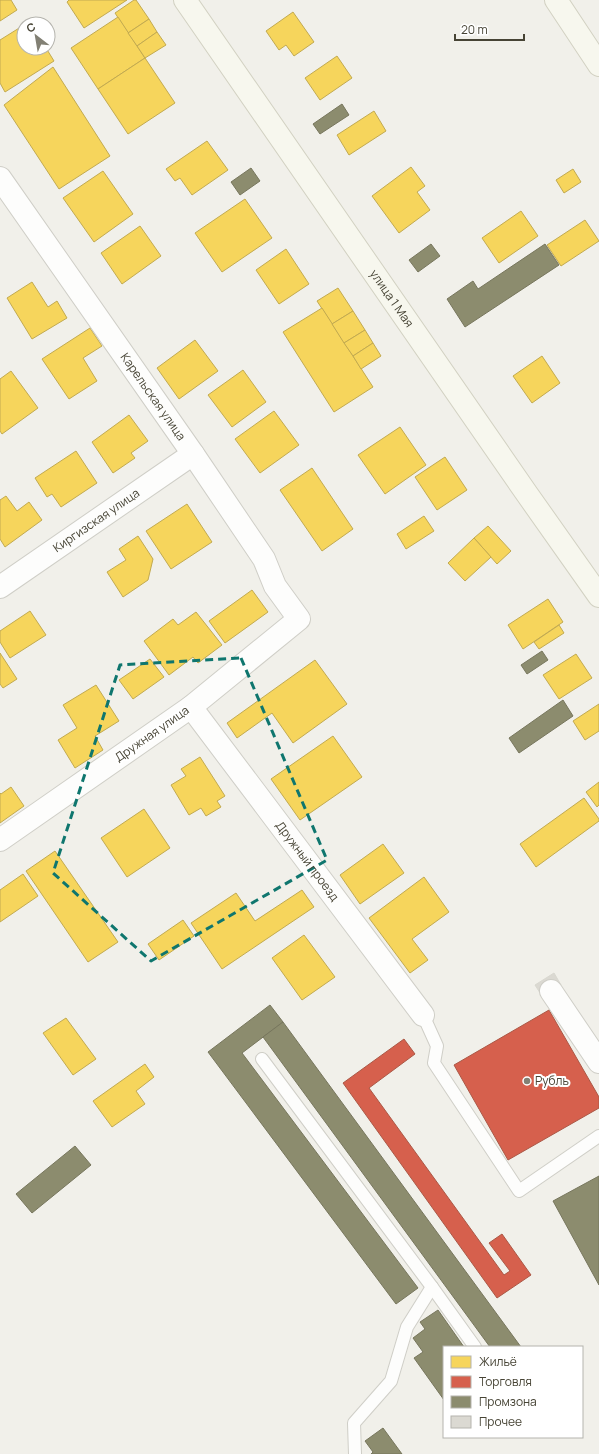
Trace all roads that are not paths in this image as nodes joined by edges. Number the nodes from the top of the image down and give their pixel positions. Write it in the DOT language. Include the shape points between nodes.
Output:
graph roads {
  1 [pos="185,0"];
  2 [pos="556,0"];
  3 [pos="599,64"];
  4 [pos="0,178"];
  5 [pos="193,454"];
  6 [pos="0,587"];
  7 [pos="599,596"];
  8 [pos="299,619"];
  9 [pos="191,707"];
  10 [pos="0,840"];
  11 [pos="551,991"];
  12 [pos="423,1015"];
  13 [pos="262,1059"];
  14 [pos="599,1062"];
  15 [pos="599,1136"];
  16 [pos="432,1287"];
  17 [pos="474,1346"];
  18 [pos="355,1454"];
  1 -- 7 [label="main road, улица 1 Мая"];
  2 -- 3 [label="main road"];
  4 -- 5 [label="street, Карельская улица"];
  5 -- 6 [label="street, Киргизская улица"];
  5 -- 8 [label="street, Карельская улица" via="264,559 275,586"];
  8 -- 9 [label="street, Дружная улица"];
  9 -- 10 [label="street, Дружная улица"];
  9 -- 12 [label="street, Дружный проезд"];
  11 -- 14 [label="street"];
  12 -- 15 [label="lane" via="437,1046 434,1063 519,1191"];
  13 -- 16 [label="lane"];
  16 -- 17 [label="lane"];
  16 -- 18 [label="lane" via="407,1327 391,1381 354,1423"];
}
